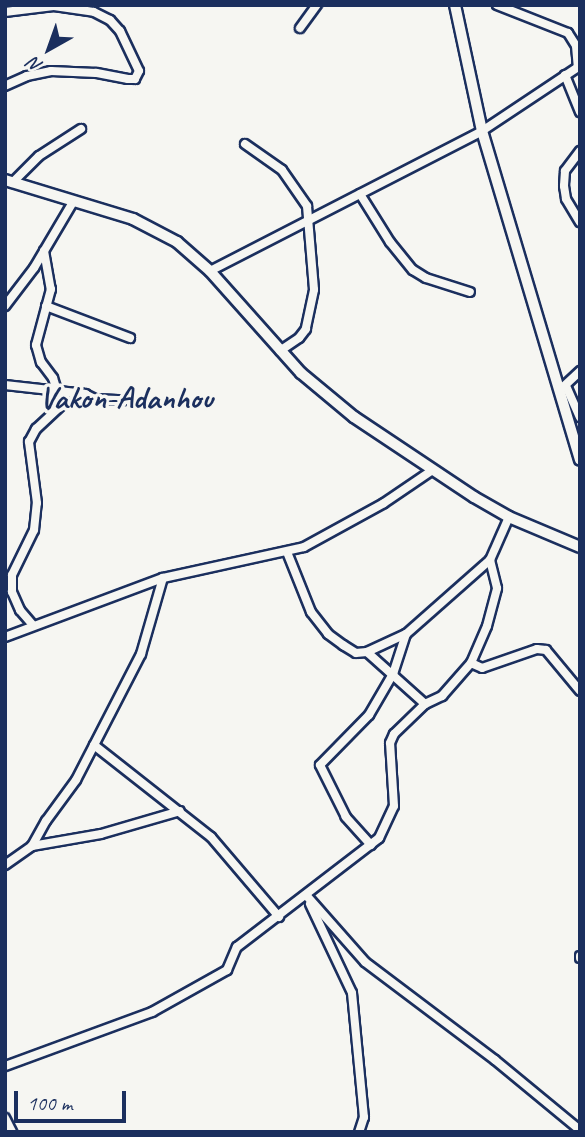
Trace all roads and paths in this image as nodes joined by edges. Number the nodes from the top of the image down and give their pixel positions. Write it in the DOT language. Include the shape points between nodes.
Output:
graph roads {
  1 [pos="317,5"];
  2 [pos="455,5"];
  3 [pos="497,5"];
  4 [pos="5,12"];
  5 [pos="300,28"];
  6 [pos="580,33"];
  7 [pos="572,38"];
  8 [pos="579,66"];
  9 [pos="565,75"];
  10 [pos="5,86"];
  11 [pos="580,112"];
  12 [pos="81,129"];
  13 [pos="482,131"];
  14 [pos="245,144"];
  15 [pos="580,151"];
  16 [pos="9,182"];
  17 [pos="360,194"];
  18 [pos="73,202"];
  19 [pos="308,220"];
  20 [pos="580,222"];
  21 [pos="44,251"];
  22 [pos="210,271"];
  23 [pos="470,292"];
  24 [pos="5,306"];
  25 [pos="46,306"];
  26 [pos="130,338"];
  27 [pos="280,351"];
  28 [pos="580,371"];
  29 [pos="5,385"];
  30 [pos="563,387"];
  31 [pos="57,390"];
  32 [pos="96,399"];
  33 [pos="125,400"];
  34 [pos="580,417"];
  35 [pos="580,458"];
  36 [pos="430,471"];
  37 [pos="509,517"];
  38 [pos="580,547"];
  39 [pos="287,552"];
  40 [pos="490,560"];
  41 [pos="163,578"];
  42 [pos="32,624"];
  43 [pos="405,634"];
  44 [pos="5,637"];
  45 [pos="368,652"];
  46 [pos="471,663"];
  47 [pos="393,674"];
  48 [pos="580,691"];
  49 [pos="425,704"];
  50 [pos="94,745"];
  51 [pos="180,811"];
  52 [pos="371,845"];
  53 [pos="32,846"];
  54 [pos="5,865"];
  55 [pos="306,895"];
  56 [pos="279,917"];
  57 [pos="5,1066"];
  58 [pos="5,1118"];
  59 [pos="580,1130"];
  60 [pos="12,1132"];
  61 [pos="359,1132"];
  1 -- 5 [label="street"];
  2 -- 13 [label="main road"];
  3 -- 7 [label="street"];
  4 -- 10 [label="street" via="54,6 94,12 120,32 139,71 135,79 51,71"];
  6 -- 7 [label="street"];
  7 -- 8 [label="street"];
  8 -- 9 [label="street"];
  9 -- 11 [label="street"];
  9 -- 13 [label="street"];
  12 -- 16 [label="street"];
  13 -- 17 [label="street"];
  13 -- 30 [label="main road"];
  14 -- 19 [label="street" via="282,170 303,196"];
  15 -- 20 [label="street" via="565,171 564,186 566,200"];
  16 -- 18 [label="main road"];
  17 -- 19 [label="street"];
  17 -- 23 [label="street" via="413,270"];
  18 -- 21 [label="street"];
  18 -- 22 [label="main road" via="158,230"];
  19 -- 22 [label="street"];
  19 -- 27 [label="street" via="314,290 306,329"];
  21 -- 24 [label="street"];
  21 -- 25 [label="street" via="51,289"];
  22 -- 27 [label="main road"];
  25 -- 26 [label="street"];
  25 -- 31 [label="street" via="36,345"];
  27 -- 36 [label="main road" via="343,409"];
  28 -- 30 [label="street"];
  29 -- 31 [label="street"];
  30 -- 34 [label="street"];
  30 -- 35 [label="main road"];
  31 -- 32 [label="street"];
  32 -- 33 [label="street"];
  32 -- 42 [label="street" via="56,407 29,442 37,503 34,530 12,576 12,592"];
  36 -- 37 [label="main road"];
  36 -- 39 [label="street" via="340,530"];
  37 -- 38 [label="main road"];
  37 -- 40 [label="street"];
  39 -- 41 [label="street"];
  39 -- 45 [label="street" via="311,612 328,634 356,653"];
  40 -- 43 [label="street"];
  40 -- 46 [label="street" via="497,587"];
  41 -- 42 [label="street"];
  41 -- 50 [label="street" via="141,654"];
  42 -- 44 [label="street"];
  43 -- 45 [label="street"];
  43 -- 47 [label="street"];
  45 -- 47 [label="street"];
  46 -- 48 [label="street" via="488,667 546,650"];
  46 -- 49 [label="street" via="442,696"];
  47 -- 49 [label="street"];
  47 -- 52 [label="street" via="369,715 320,765 346,817"];
  49 -- 52 [label="street" via="390,743 394,806 388,824"];
  50 -- 51 [label="street"];
  50 -- 53 [label="street"];
  51 -- 53 [label="street" via="102,834"];
  51 -- 56 [label="street" via="223,848"];
  52 -- 55 [label="street"];
  53 -- 54 [label="street"];
  55 -- 56 [label="street"];
  55 -- 59 [label="street" via="365,962"];
  55 -- 61 [label="street" via="352,993 364,1117"];
  56 -- 57 [label="street" via="237,947 227,970 152,1012"];
  58 -- 60 [label="street"];
}
